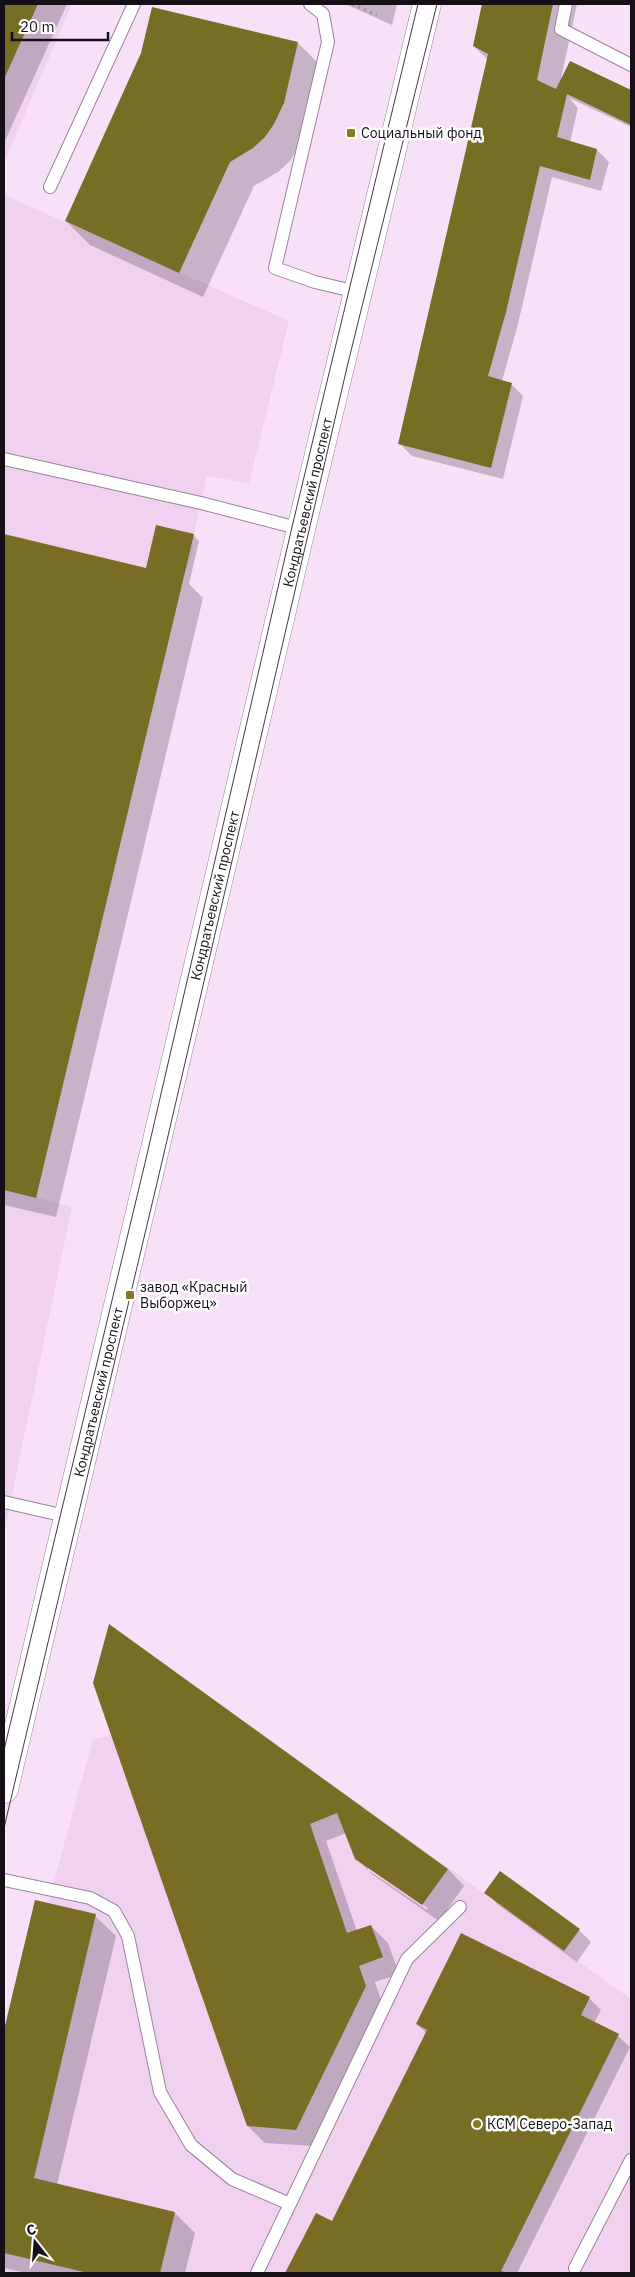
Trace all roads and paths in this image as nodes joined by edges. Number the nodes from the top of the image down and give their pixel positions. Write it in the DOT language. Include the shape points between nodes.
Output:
graph roads {
  1 [pos="134,4"];
  2 [pos="310,4"];
  3 [pos="352,4"];
  4 [pos="427,4"];
  5 [pos="566,4"];
  6 [pos="377,15"];
  7 [pos="631,65"];
  8 [pos="50,187"];
  9 [pos="357,292"];
  10 [pos="4,459"];
  11 [pos="301,529"];
  12 [pos="4,1502"];
  13 [pos="70,1517"];
  14 [pos="4,1789"];
  15 [pos="4,1880"];
  16 [pos="460,1907"];
  17 [pos="631,2160"];
  18 [pos="290,2204"];
  19 [pos="575,2268"];
  20 [pos="257,2273"];
  1 -- 8 [label="lane"];
  2 -- 9 [label="lane" via="323,14 328,42 275,268"];
  3 -- 6 [label="path"];
  4 -- 9 [label="main road, Кондратьевский проспект"];
  5 -- 7 [label="lane" via="561,29"];
  9 -- 11 [label="main road, Кондратьевский проспект"];
  10 -- 11 [label="lane"];
  11 -- 13 [label="main road, Кондратьевский проспект"];
  12 -- 13 [label="lane"];
  13 -- 14 [label="main road, Кондратьевский проспект"];
  15 -- 18 [label="lane" via="90,1898 114,1911 128,1936 160,2092 191,2144 232,2179"];
  16 -- 18 [label="lane" via="407,1959"];
  17 -- 19 [label="lane"];
  18 -- 20 [label="lane"];
}
